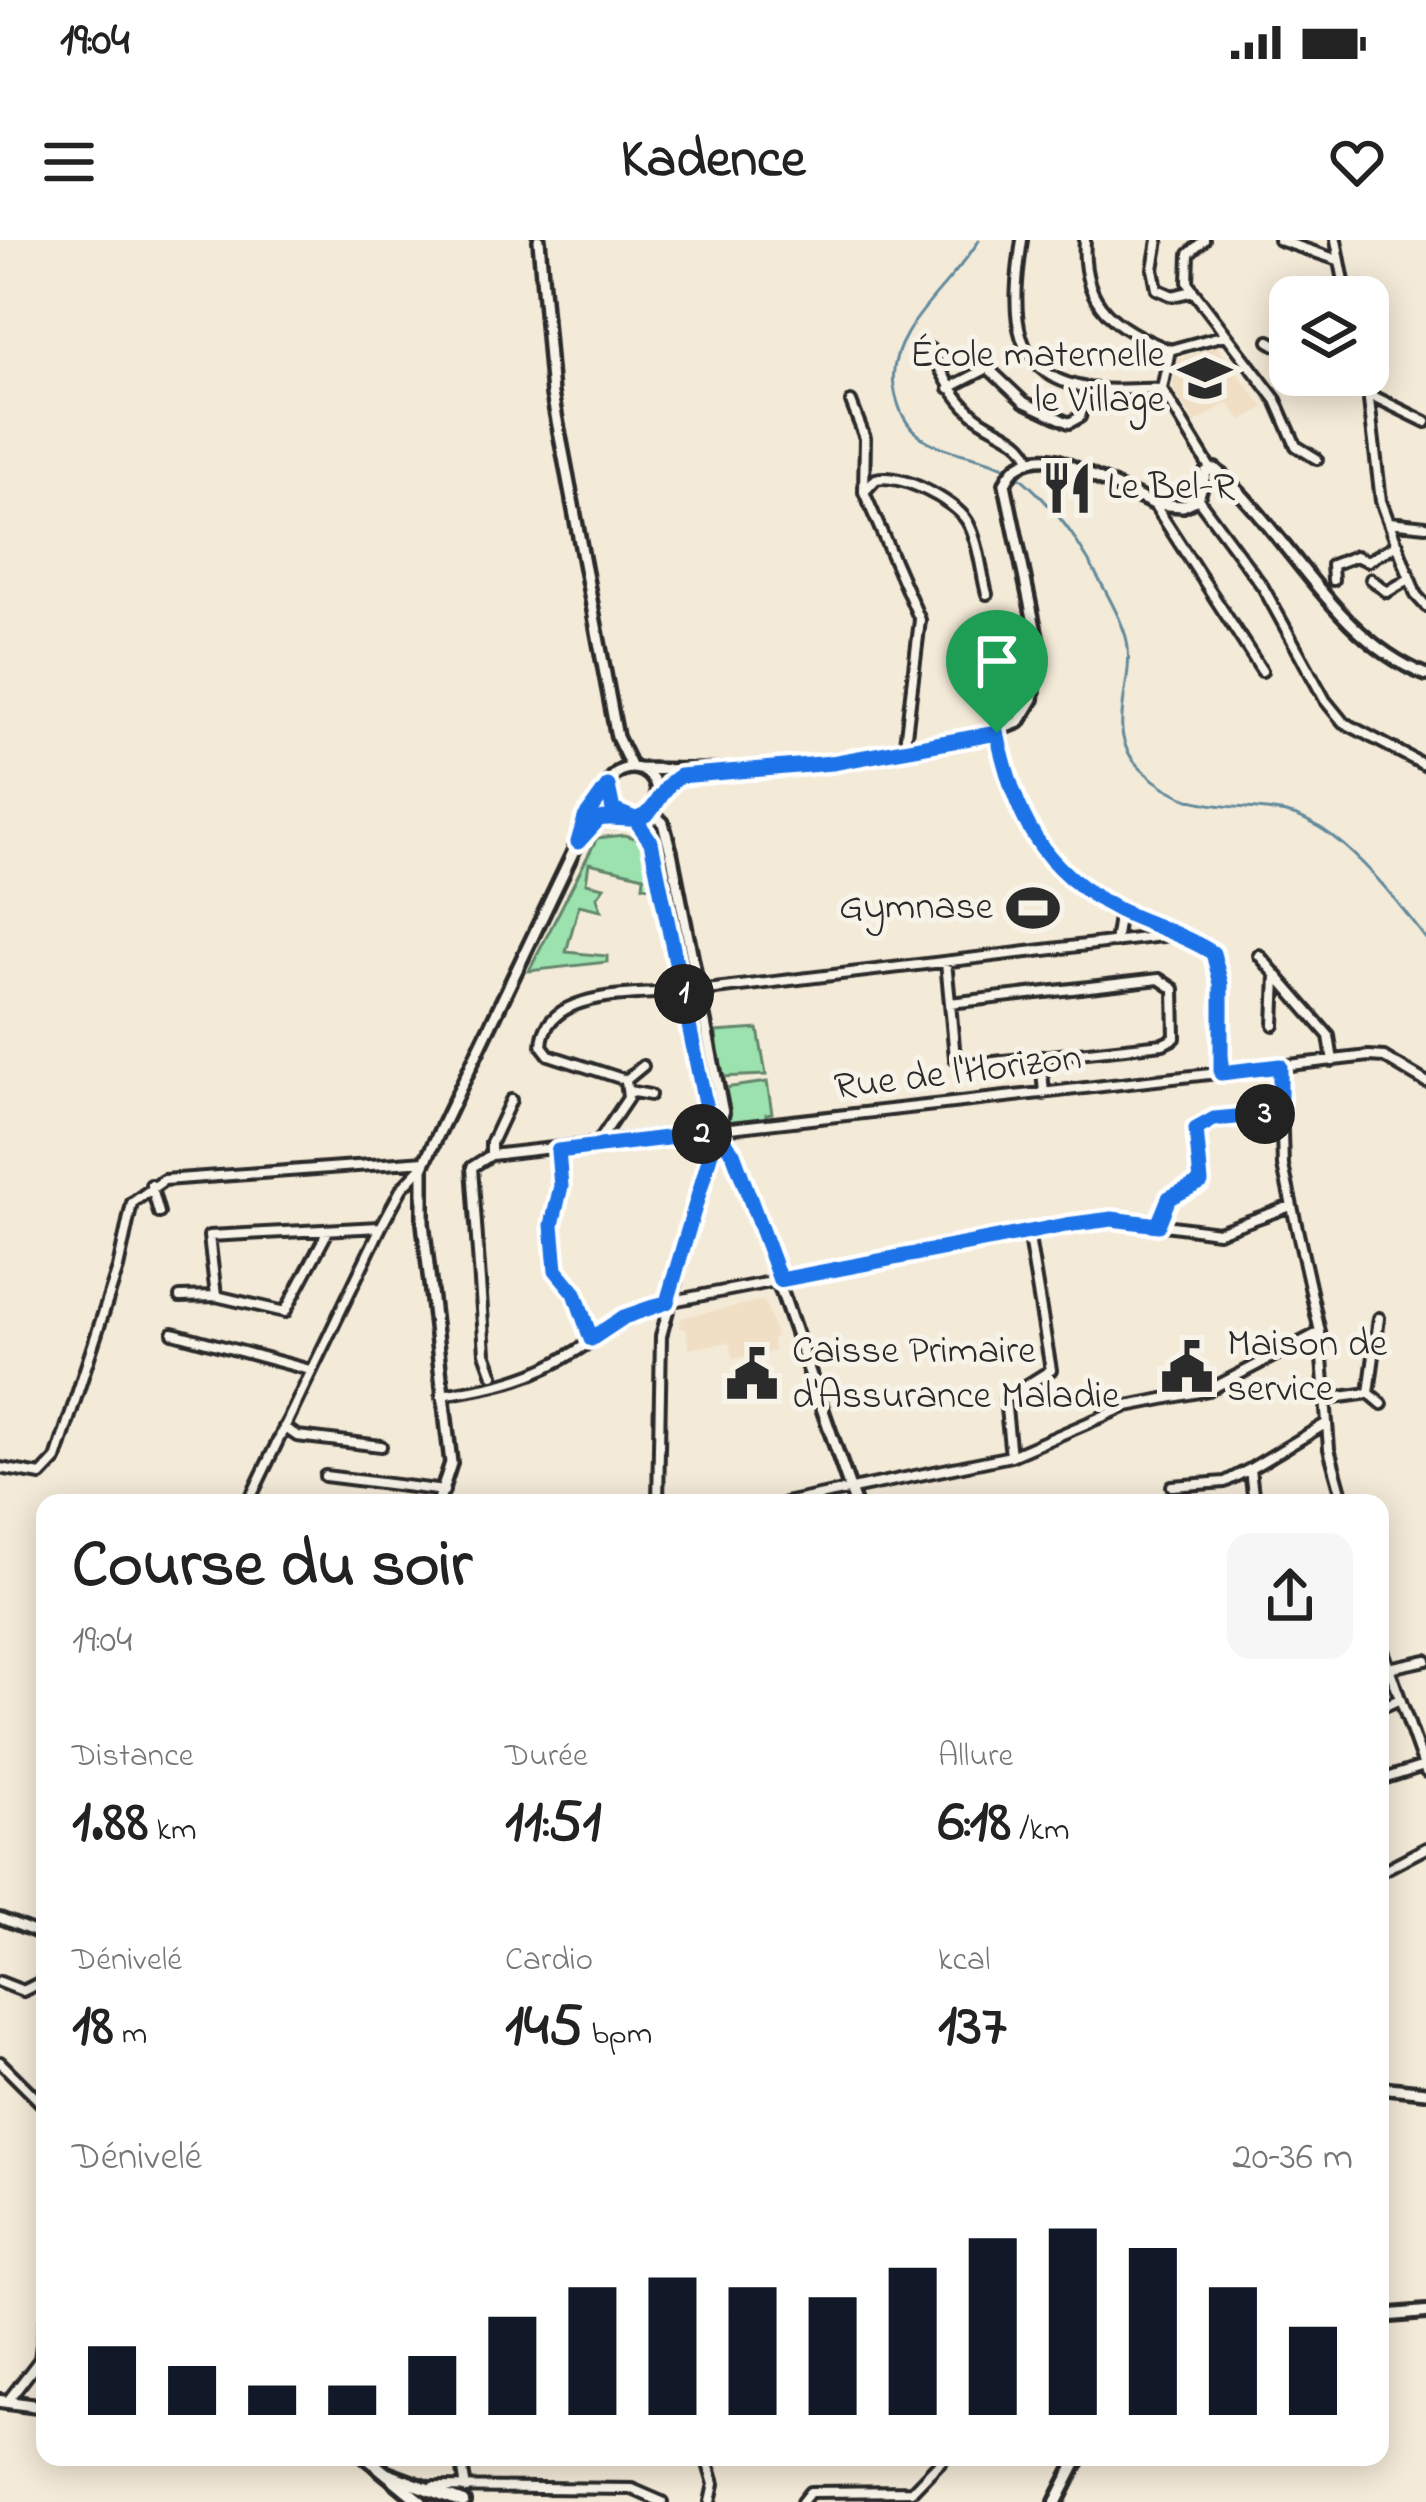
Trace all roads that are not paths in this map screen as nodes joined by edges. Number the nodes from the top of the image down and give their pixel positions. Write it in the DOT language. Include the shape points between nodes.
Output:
graph roads {
  1 [pos="539,240"];
  2 [pos="1022,240"];
  3 [pos="1084,240"];
  4 [pos="1158,240"];
  5 [pos="1204,240"];
  6 [pos="1279,240"];
  7 [pos="1336,240"];
  8 [pos="1338,260"];
  9 [pos="1342,276"];
  10 [pos="1193,291"];
  11 [pos="1225,335"];
  12 [pos="930,349"];
  13 [pos="1170,350"];
  14 [pos="949,388"];
  15 [pos="1088,388"];
  16 [pos="1162,388"];
  17 [pos="1367,396"];
  18 [pos="1371,396"];
  19 [pos="1372,399"];
  20 [pos="851,402"];
  21 [pos="1426,422"];
  22 [pos="1317,459"];
  23 [pos="1030,460"];
  24 [pos="1210,468"];
  25 [pos="864,492"];
  26 [pos="1198,499"];
  27 [pos="1154,504"];
  28 [pos="1389,521"];
  29 [pos="1426,526"];
  30 [pos="1398,544"];
  31 [pos="1371,579"];
  32 [pos="1409,579"];
  33 [pos="1333,580"];
  34 [pos="987,594"];
  35 [pos="1426,606"];
  36 [pos="1262,671"];
  37 [pos="1426,675"];
  38 [pos="997,733"];
  39 [pos="617,737"];
  40 [pos="904,752"];
  41 [pos="1426,766"];
  42 [pos="635,768"];
  43 [pos="705,770"];
  44 [pos="610,782"];
  45 [pos="658,796"];
  46 [pos="651,811"];
  47 [pos="620,816"];
  48 [pos="635,819"];
  49 [pos="578,842"];
  50 [pos="1119,910"];
  51 [pos="1179,934"];
  52 [pos="1115,942"];
  53 [pos="1259,956"];
  54 [pos="946,962"];
  55 [pos="1276,976"];
  56 [pos="683,991"];
  57 [pos="698,991"];
  58 [pos="950,1004"];
  59 [pos="1274,1025"];
  60 [pos="1041,1057"];
  61 [pos="1333,1061"];
  62 [pos="643,1066"];
  63 [pos="1280,1066"];
  64 [pos="1221,1073"];
  65 [pos="1426,1082"];
  66 [pos="627,1086"];
  67 [pos="1044,1094"];
  68 [pos="650,1095"];
  69 [pos="511,1100"];
  70 [pos="1280,1113"];
  71 [pos="717,1132"];
  72 [pos="595,1147"];
  73 [pos="558,1151"];
  74 [pos="491,1155"];
  75 [pos="424,1163"];
  76 [pos="152,1185"];
  77 [pos="1292,1206"];
  78 [pos="159,1213"];
  79 [pos="1158,1225"];
  80 [pos="381,1227"];
  81 [pos="328,1231"];
  82 [pos="1028,1232"];
  83 [pos="780,1280"];
  84 [pos="216,1296"];
  85 [pos="180,1297"];
  86 [pos="667,1302"];
  87 [pos="1379,1318"];
  88 [pos="1321,1332"];
  89 [pos="173,1333"];
  90 [pos="591,1339"];
  91 [pos="310,1370"];
  92 [pos="494,1375"];
  93 [pos="1369,1393"];
  94 [pos="440,1395"];
  95 [pos="1326,1400"];
  96 [pos="1382,1404"];
  97 [pos="1327,1423"];
  98 [pos="284,1427"];
  99 [pos="381,1446"];
  100 [pos="1011,1456"];
  101 [pos="0,1468"];
  102 [pos="1250,1468"];
  103 [pos="325,1477"];
  104 [pos="1172,1486"];
  105 [pos="852,1490"];
  106 [pos="446,1491"];
  107 [pos="252,1494"];
  108 [pos="444,1494"];
  109 [pos="658,1494"];
  110 [pos="831,1494"];
  111 [pos="853,1494"];
  112 [pos="1253,1494"];
  113 [pos="1342,1494"];
  114 [pos="1426,1660"];
  115 [pos="1389,1668"];
  116 [pos="1400,1699"];
  117 [pos="1389,1704"];
  118 [pos="1425,1769"];
  119 [pos="1389,1778"];
  120 [pos="1426,1848"];
  121 [pos="1389,1867"];
  122 [pos="0,1918"];
  123 [pos="36,1932"];
  124 [pos="0,1982"];
  125 [pos="36,1984"];
  126 [pos="0,2062"];
  127 [pos="1389,2088"];
  128 [pos="1426,2092"];
  129 [pos="36,2098"];
  130 [pos="1426,2312"];
  131 [pos="1389,2315"];
  132 [pos="36,2364"];
  133 [pos="3,2401"];
  134 [pos="36,2406"];
  135 [pos="377,2466"];
  136 [pos="462,2466"];
  137 [pos="709,2466"];
  138 [pos="936,2466"];
  139 [pos="1074,2466"];
  140 [pos="387,2474"];
  141 [pos="464,2496"];
  142 [pos="422,2502"];
  143 [pos="662,2502"];
  144 [pos="710,2502"];
  145 [pos="802,2502"];
  146 [pos="1056,2502"];
  1 -- 39 [label="street" via="552,394"];
  2 -- 15 [label="street" via="1013,306 1018,339 1045,368"];
  3 -- 13 [label="street" via="1088,276 1117,327"];
  4 -- 10 [label="street" via="1157,289 1173,296"];
  5 -- 10 [label="street" via="1186,263"];
  6 -- 8 [label="street"];
  7 -- 8 [label="street"];
  8 -- 9 [label="street"];
  10 -- 11 [label="street"];
  11 -- 13 [label="street"];
  11 -- 22 [label="street" via="1276,400 1296,446"];
  12 -- 14 [label="street"];
  13 -- 16 [label="street"];
  14 -- 15 [label="street" via="988,368 1024,402 1069,423 1081,417"];
  14 -- 23 [label="street" via="974,416 1022,444"];
  15 -- 16 [label="street"];
  16 -- 24 [label="street"];
  17 -- 19 [label="street"];
  18 -- 19 [label="street"];
  19 -- 21 [label="street"];
  19 -- 28 [label="street" via="1377,480"];
  20 -- 25 [label="street" via="865,438"];
  23 -- 27 [label="street" via="1057,460"];
  23 -- 38 [label="street" via="1009,476 1004,496 1034,615 1037,673 1027,713"];
  24 -- 26 [label="street"];
  24 -- 37 [label="street" via="1250,502 1367,639"];
  25 -- 34 [label="street" via="876,479 898,478 959,513"];
  25 -- 40 [label="street" via="920,620"];
  26 -- 27 [label="street"];
  26 -- 41 [label="street" via="1263,587 1343,722"];
  27 -- 36 [label="street"];
  28 -- 29 [label="street"];
  28 -- 30 [label="street"];
  30 -- 32 [label="street"];
  30 -- 33 [label="street" via="1368,561 1353,556 1332,565"];
  31 -- 32 [label="street" via="1387,592"];
  32 -- 35 [label="street"];
  38 -- 40 [label="street"];
  38 -- 50 [label="street" via="1020,818 1051,860"];
  39 -- 42 [label="street"];
  39 -- 44 [label="street"];
  40 -- 43 [label="street" via="775,770"];
  42 -- 43 [label="street"];
  42 -- 44 [label="street"];
  42 -- 45 [label="street" via="655,782"];
  43 -- 45 [label="street" via="672,780"];
  44 -- 47 [label="street" via="608,803"];
  44 -- 49 [label="street"];
  45 -- 46 [label="street"];
  46 -- 48 [label="street"];
  46 -- 57 [label="street" via="671,852"];
  47 -- 48 [label="street"];
  47 -- 49 [label="street" via="591,824"];
  48 -- 56 [label="street" via="651,842"];
  49 -- 75 [label="street"];
  50 -- 51 [label="street"];
  50 -- 52 [label="street"];
  51 -- 52 [label="street"];
  51 -- 64 [label="street" via="1213,953 1219,967"];
  52 -- 54 [label="street"];
  53 -- 55 [label="street"];
  54 -- 57 [label="street"];
  54 -- 58 [label="street"];
  55 -- 59 [label="street"];
  55 -- 61 [label="street" via="1329,1036"];
  56 -- 66 [label="street" via="577,1004 552,1017 542,1036 545,1052"];
  56 -- 71 [label="street"];
  57 -- 71 [label="street" via="723,1113"];
  58 -- 60 [label="street" via="960,1063"];
  58 -- 60 [label="street" via="1149,979 1171,983 1178,1026 1171,1042"];
  60 -- 67 [label="street"];
  61 -- 63 [label="street, Rue de l'Horizon"];
  61 -- 65 [label="street, Rue de l'Horizon" via="1384,1057"];
  62 -- 66 [label="street"];
  63 -- 64 [label="street, Rue de l'Horizon"];
  63 -- 70 [label="street"];
  64 -- 67 [label="street, Rue de l'Horizon"];
  66 -- 68 [label="street"];
  66 -- 72 [label="street"];
  67 -- 71 [label="street, Rue de l'Horizon"];
  69 -- 74 [label="street"];
  70 -- 77 [label="street"];
  70 -- 79 [label="street" via="1214,1119 1196,1129 1201,1182 1169,1198"];
  71 -- 72 [label="street, Rue de l'Horizon"];
  71 -- 83 [label="street" via="733,1153"];
  71 -- 86 [label="street"];
  72 -- 73 [label="street, Rue de l'Horizon"];
  73 -- 74 [label="street, Rue de l'Horizon"];
  73 -- 90 [label="street" via="556,1270 575,1293"];
  74 -- 92 [label="street" via="472,1167 484,1353"];
  75 -- 76 [label="street"];
  75 -- 80 [label="street"];
  75 -- 94 [label="street"];
  76 -- 78 [label="street"];
  76 -- 101 [label="street" via="132,1203 53,1465 35,1476"];
  77 -- 79 [label="street" via="1230,1231"];
  77 -- 88 [label="street"];
  79 -- 82 [label="street" via="1112,1219"];
  80 -- 81 [label="street"];
  80 -- 91 [label="street"];
  81 -- 84 [label="street" via="286,1312"];
  81 -- 84 [label="street" via="209,1236"];
  82 -- 83 [label="street"];
  82 -- 100 [label="street" via="1051,1373 1006,1396"];
  83 -- 86 [label="street"];
  83 -- 105 [label="street"];
  84 -- 85 [label="street"];
  86 -- 90 [label="street"];
  86 -- 109 [label="street"];
  87 -- 93 [label="street"];
  88 -- 95 [label="street"];
  88 -- 100 [label="street" via="1209,1390 1127,1406"];
  89 -- 91 [label="street"];
  90 -- 94 [label="street" via="511,1382"];
  91 -- 98 [label="street"];
  93 -- 95 [label="street"];
  93 -- 96 [label="street"];
  94 -- 106 [label="street" via="451,1463"];
  95 -- 97 [label="street"];
  97 -- 102 [label="street"];
  97 -- 113 [label="street"];
  98 -- 99 [label="street" via="297,1436"];
  98 -- 107 [label="street"];
  100 -- 105 [label="street"];
  102 -- 104 [label="street" via="1225,1482"];
  102 -- 112 [label="street"];
  103 -- 106 [label="street"];
  105 -- 110 [label="street"];
  105 -- 111 [label="street"];
  106 -- 108 [label="street"];
  114 -- 115 [label="street"];
  115 -- 116 [label="street"];
  116 -- 117 [label="street"];
  116 -- 118 [label="street"];
  118 -- 119 [label="street"];
  120 -- 121 [label="street"];
  122 -- 123 [label="street"];
  124 -- 125 [label="street" via="23,1990"];
  126 -- 129 [label="street"];
  127 -- 128 [label="street"];
  130 -- 131 [label="main road"];
  132 -- 133 [label="street"];
  133 -- 134 [label="main road"];
  135 -- 140 [label="main road"];
  136 -- 141 [label="street"];
  137 -- 144 [label="street"];
  138 -- 145 [label="street" via="912,2491 810,2492"];
  139 -- 146 [label="main road"];
  140 -- 141 [label="main road"];
  140 -- 142 [label="main road"];
  141 -- 143 [label="street" via="632,2489"];
}
